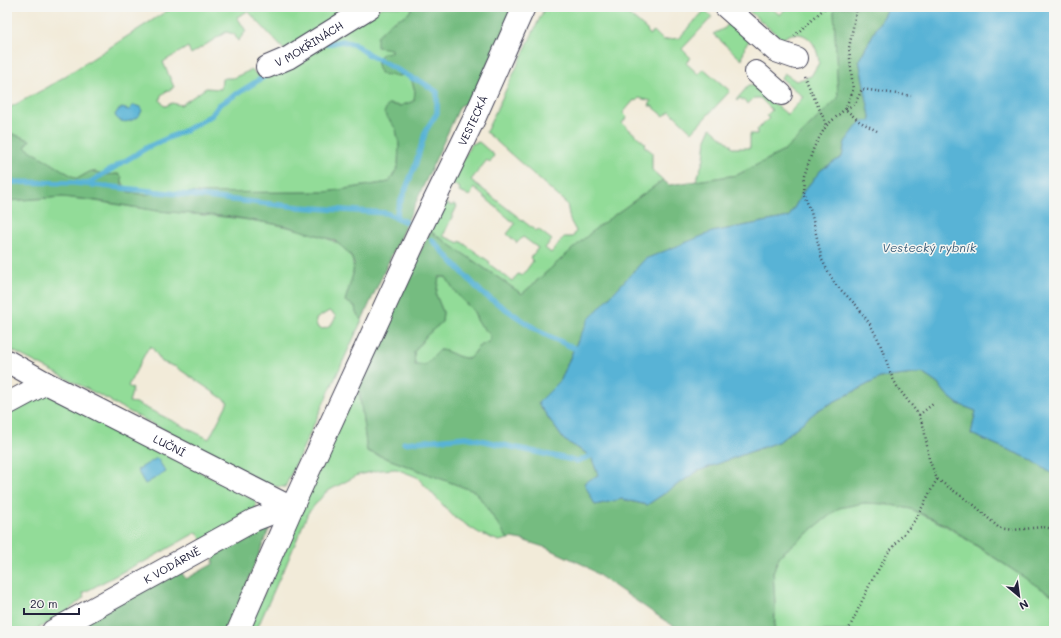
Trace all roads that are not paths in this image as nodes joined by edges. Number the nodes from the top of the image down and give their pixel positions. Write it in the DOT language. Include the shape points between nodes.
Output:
graph roads {
  1 [pos="370,7"];
  2 [pos="524,7"];
  3 [pos="726,7"];
  4 [pos="786,54"];
  5 [pos="267,67"];
  6 [pos="756,72"];
  7 [pos="781,94"];
  8 [pos="7,361"];
  9 [pos="46,383"];
  10 [pos="7,404"];
  11 [pos="293,505"];
  12 [pos="53,631"];
  13 [pos="238,631"];
  1 -- 5 [label="street, V MOKŘINÁCH" via="288,58"];
  2 -- 11 [label="street, VESTECKÁ"];
  3 -- 4 [label="street"];
  6 -- 7 [label="street"];
  8 -- 9 [label="street, LUČNÍ"];
  9 -- 10 [label="street"];
  9 -- 11 [label="street, LUČNÍ" via="282,503"];
  11 -- 12 [label="street, K VODÁRNĚ" via="254,520"];
  11 -- 13 [label="street, VESTECKÁ"];
}
